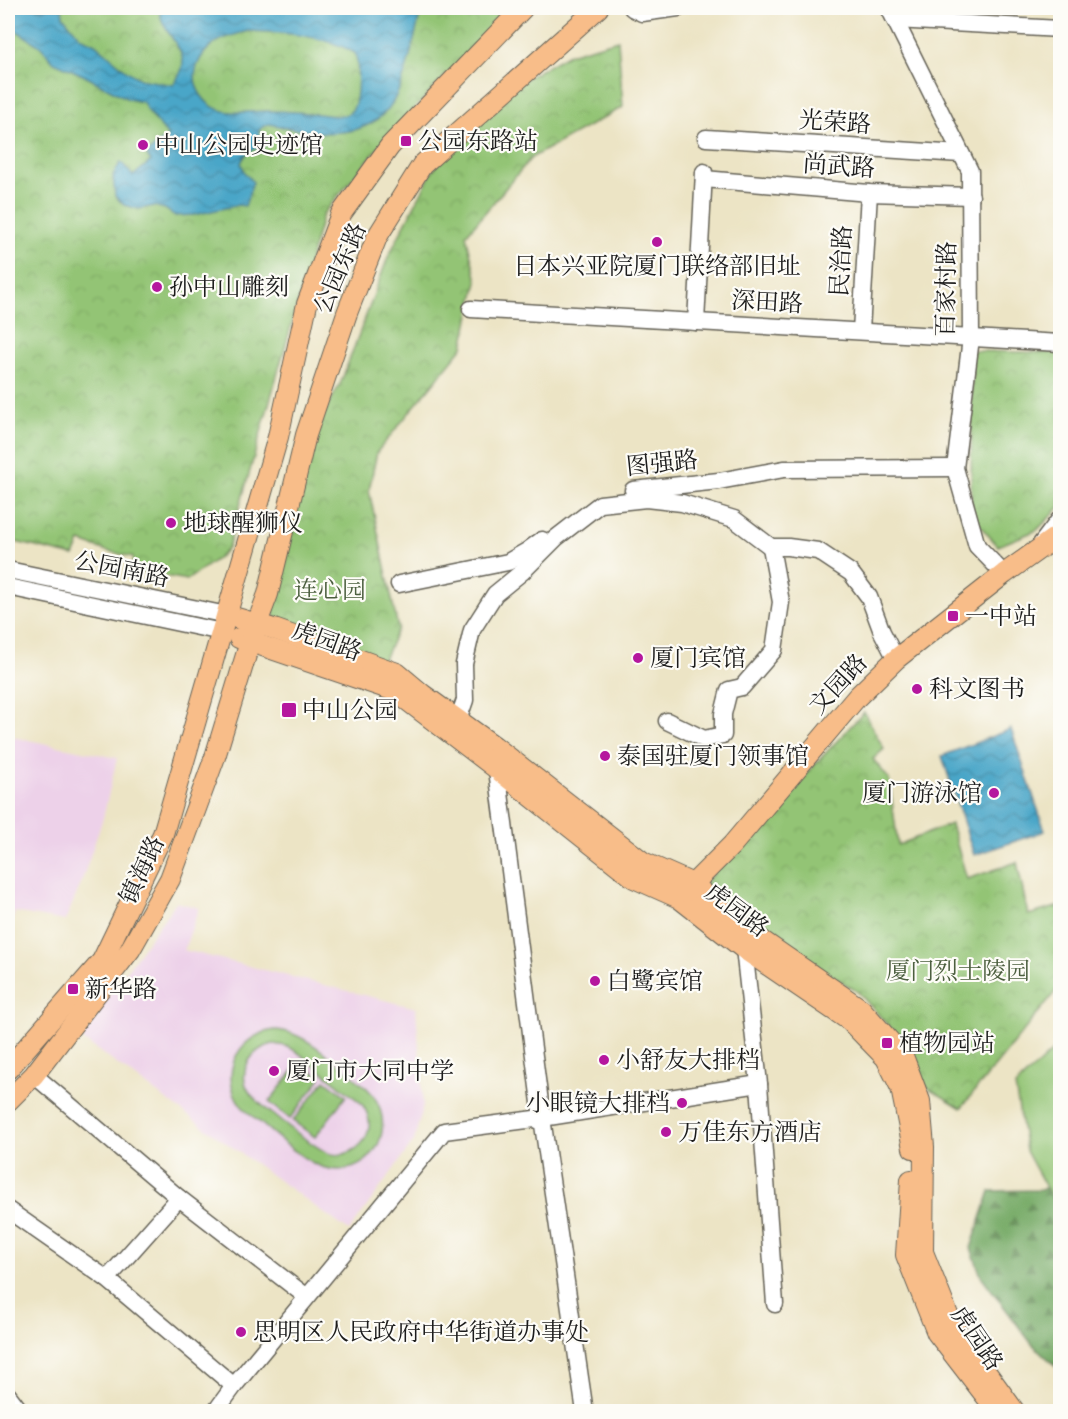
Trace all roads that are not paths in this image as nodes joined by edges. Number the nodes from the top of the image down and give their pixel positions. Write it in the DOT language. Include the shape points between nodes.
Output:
graph roads {
  1 [pos="523,8"];
  2 [pos="598,8"];
  3 [pos="632,8"];
  4 [pos="678,8"];
  5 [pos="892,14"];
  6 [pos="1060,29"];
  7 [pos="706,138"];
  8 [pos="961,154"];
  9 [pos="869,193"];
  10 [pos="971,196"];
  11 [pos="471,309"];
  12 [pos="696,322"];
  13 [pos="861,331"];
  14 [pos="971,338"];
  15 [pos="1060,343"];
  16 [pos="955,468"];
  17 [pos="1060,519"];
  18 [pos="1060,534"];
  19 [pos="1060,545"];
  20 [pos="771,547"];
  21 [pos="1035,553"];
  22 [pos="8,570"];
  23 [pos="1004,574"];
  24 [pos="399,584"];
  25 [pos="8,586"];
  26 [pos="224,624"];
  27 [pos="253,633"];
  28 [pos="896,659"];
  29 [pos="458,720"];
  30 [pos="667,721"];
  31 [pos="494,746"];
  32 [pos="497,769"];
  33 [pos="693,884"];
  34 [pos="679,898"];
  35 [pos="741,926"];
  36 [pos="744,949"];
  37 [pos="8,1069"];
  38 [pos="34,1075"];
  39 [pos="759,1084"];
  40 [pos="8,1101"];
  41 [pos="542,1118"];
  42 [pos="178,1198"];
  43 [pos="8,1209"];
  44 [pos="106,1279"];
  45 [pos="307,1297"];
  46 [pos="775,1304"];
  47 [pos="234,1386"];
  48 [pos="8,1395"];
  49 [pos="996,1409"];
  50 [pos="21,1412"];
  51 [pos="215,1412"];
  52 [pos="585,1412"];
  53 [pos="1015,1412"];
  1 -- 26 [label="main road, 公园东路" via="390,146 341,214 307,304 278,437"];
  2 -- 27 [label="main road, 公园东路" via="422,165 377,237 306,435 268,594"];
  3 -- 4 [label="street" via="642,13"];
  5 -- 6 [label="street"];
  5 -- 8 [label="street, 百家村路"];
  7 -- 8 [label="street, 光荣路"];
  8 -- 10 [label="street, 百家村路" via="970,171"];
  9 -- 10 [label="street, 尚武路"];
  9 -- 12 [label="street, 尚武路" via="704,176"];
  9 -- 13 [label="street, 民治路"];
  10 -- 14 [label="street, 百家村路"];
  11 -- 12 [label="street, 深田路"];
  12 -- 13 [label="street, 深田路"];
  13 -- 14 [label="street, 深田路"];
  14 -- 15 [label="street, 深田路"];
  14 -- 16 [label="street, 百家村路"];
  16 -- 23 [label="street, 百家村路" via="977,546"];
  16 -- 24 [label="street, 图强路" via="784,469 719,481 609,493 589,502 508,562"];
  17 -- 21 [label="street"];
  18 -- 21 [label="main road, 文园路"];
  19 -- 21 [label="street"];
  20 -- 28 [label="street" via="818,551 851,573 869,597"];
  20 -- 29 [label="street" via="734,519 682,503 646,499 600,504 495,594 472,630 464,663 465,700"];
  20 -- 30 [label="street" via="781,602 774,650 742,687 729,690 723,735 704,739"];
  21 -- 23 [label="main road, 文园路"];
  22 -- 26 [label="street, 公园南路"];
  23 -- 28 [label="main road, 文园路"];
  25 -- 26 [label="street, 公园南路"];
  26 -- 27 [label="main road, 虎园路"];
  26 -- 37 [label="main road, 镇海路" via="163,834 102,962"];
  27 -- 29 [label="main road, 虎园路" via="397,673"];
  27 -- 32 [label="main road, 虎园路" via="394,692"];
  27 -- 38 [label="main road, 镇海路" via="215,757 170,879 130,950"];
  28 -- 33 [label="main road, 文园路" via="857,697 732,845"];
  29 -- 31 [label="main road, 虎园路"];
  31 -- 32 [label="street"];
  31 -- 33 [label="main road, 虎园路" via="643,862"];
  32 -- 34 [label="main road, 虎园路" via="634,878"];
  32 -- 41 [label="street"];
  33 -- 34 [label="main road, 文园路"];
  33 -- 35 [label="main road, 虎园路"];
  34 -- 36 [label="main road, 虎园路"];
  35 -- 36 [label="street"];
  35 -- 53 [label="main road, 虎园路" via="861,1009 903,1056 920,1101 924,1146 923,1252 952,1325"];
  36 -- 39 [label="street"];
  36 -- 49 [label="main road, 虎园路" via="850,1021 886,1059 901,1088 912,1138 906,1255 937,1333"];
  38 -- 40 [label="main road, 镇海路"];
  38 -- 42 [label="street"];
  39 -- 41 [label="street"];
  39 -- 46 [label="street"];
  41 -- 45 [label="street" via="444,1131"];
  41 -- 52 [label="street"];
  42 -- 44 [label="street"];
  42 -- 45 [label="street"];
  43 -- 44 [label="street"];
  44 -- 47 [label="street"];
  45 -- 47 [label="street"];
  47 -- 51 [label="street"];
  48 -- 50 [label="street"];
}
